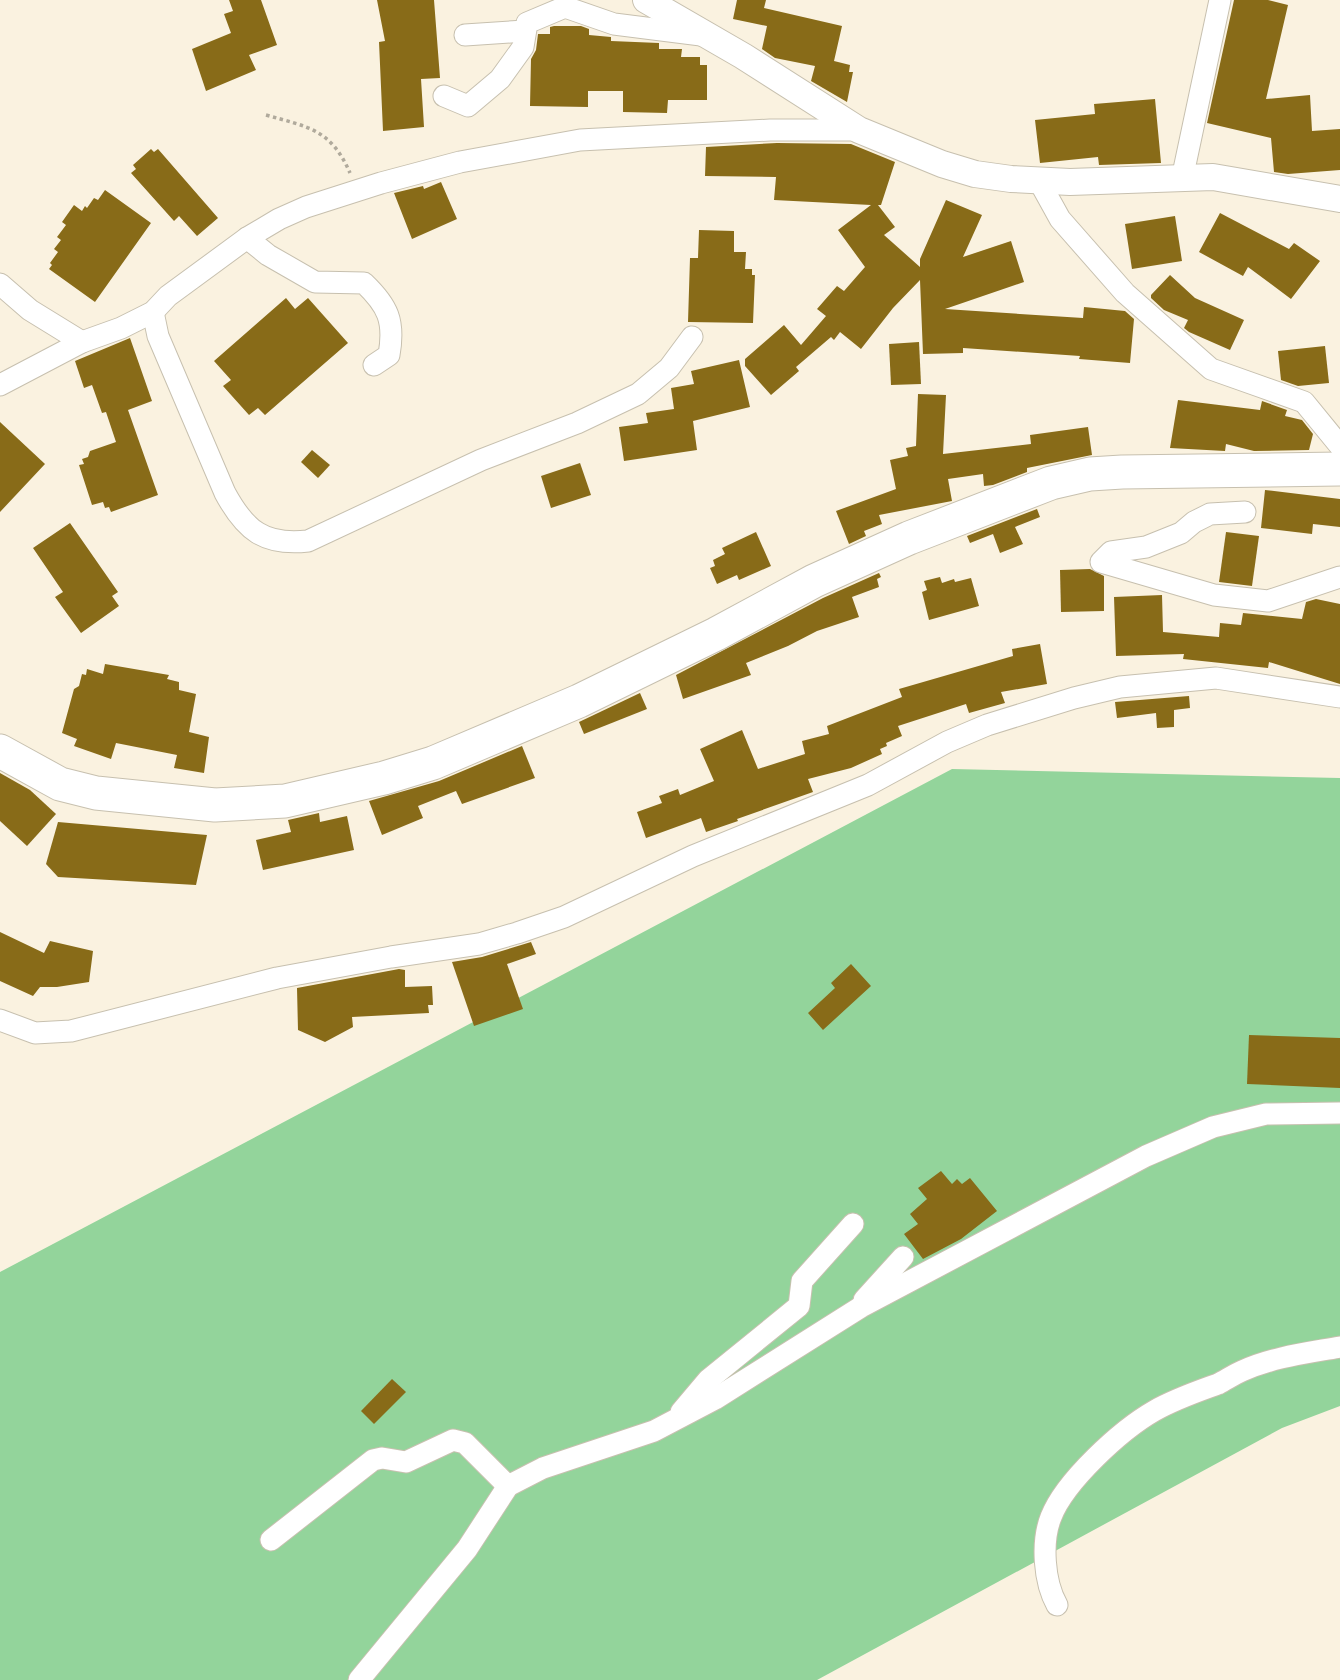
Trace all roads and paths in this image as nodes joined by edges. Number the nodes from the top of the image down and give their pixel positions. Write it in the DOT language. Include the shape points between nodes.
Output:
graph roads {
  1 [pos="646,0"];
  2 [pos="1220,0"];
  3 [pos="526,31"];
  4 [pos="466,36"];
  5 [pos="710,36"];
  6 [pos="444,96"];
  7 [pos="266,115"];
  8 [pos="859,130"];
  9 [pos="1182,179"];
  10 [pos="1039,181"];
  11 [pos="357,191"];
  12 [pos="1340,199"];
  13 [pos="247,238"];
  14 [pos="0,284"];
  15 [pos="153,312"];
  16 [pos="692,337"];
  17 [pos="82,342"];
  18 [pos="374,365"];
  19 [pos="0,385"];
  20 [pos="1340,446"];
  21 [pos="1340,469"];
  22 [pos="1245,512"];
  23 [pos="1340,578"];
  24 [pos="1340,697"];
  25 [pos="0,751"];
  26 [pos="0,1020"];
  27 [pos="1340,1113"];
  28 [pos="853,1224"];
  29 [pos="903,1257"];
  30 [pos="853,1312"];
  31 [pos="1340,1347"];
  32 [pos="654,1431"];
  33 [pos="508,1486"];
  34 [pos="271,1540"];
  35 [pos="1057,1605"];
  36 [pos="359,1680"];
  1 -- 5 [label="street"];
  2 -- 9 [label="street"];
  3 -- 4 [label="street"];
  3 -- 5 [label="street" via="527,23 565,7 614,24"];
  3 -- 6 [label="street" via="523,47 500,79 468,106"];
  5 -- 8 [label="street"];
  7 -- 11 [label="path" via="326,136 344,159"];
  8 -- 10 [label="street" via="964,171"];
  8 -- 11 [label="street" via="580,140 460,162"];
  9 -- 10 [label="street"];
  9 -- 12 [label="street" via="1213,177"];
  10 -- 20 [label="street" via="1060,219 1125,293 1211,369 1304,402"];
  11 -- 13 [label="street" via="306,207"];
  13 -- 15 [label="street" via="167,296"];
  13 -- 18 [label="street" via="268,256 315,282 364,283 383,301 393,335 389,355"];
  14 -- 17 [label="street" via="30,310"];
  15 -- 16 [label="street" via="158,336 237,515 257,533 292,543 308,541 481,460 638,394 669,368"];
  15 -- 17 [label="street"];
  17 -- 19 [label="street"];
  21 -- 25 [label="main road" via="1122,472 1051,483 814,581 579,701 433,763 285,801 215,805 96,793 60,784"];
  22 -- 23 [label="street" via="1210,514 1181,533 1146,547 1111,552 1101,562 1214,595 1268,601"];
  24 -- 26 [label="street" via="1216,678 1108,690 957,737 867,785 693,856 564,917 517,933 479,944 277,978 71,1031 35,1033"];
  27 -- 30 [label="street" via="1266,1114 1213,1127 1146,1156"];
  28 -- 32 [label="street" via="802,1281 799,1306"];
  29 -- 30 [label="street"];
  30 -- 32 [label="street" via="752,1378"];
  31 -- 35 [label="street" via="1298,1353 1187,1394 1152,1412 1111,1443 1077,1475 1051,1516 1046,1563"];
  32 -- 33 [label="street" via="543,1468"];
  33 -- 34 [label="street" via="465,1443 453,1440 406,1462 373,1460"];
  33 -- 36 [label="street" via="467,1549"];
}
